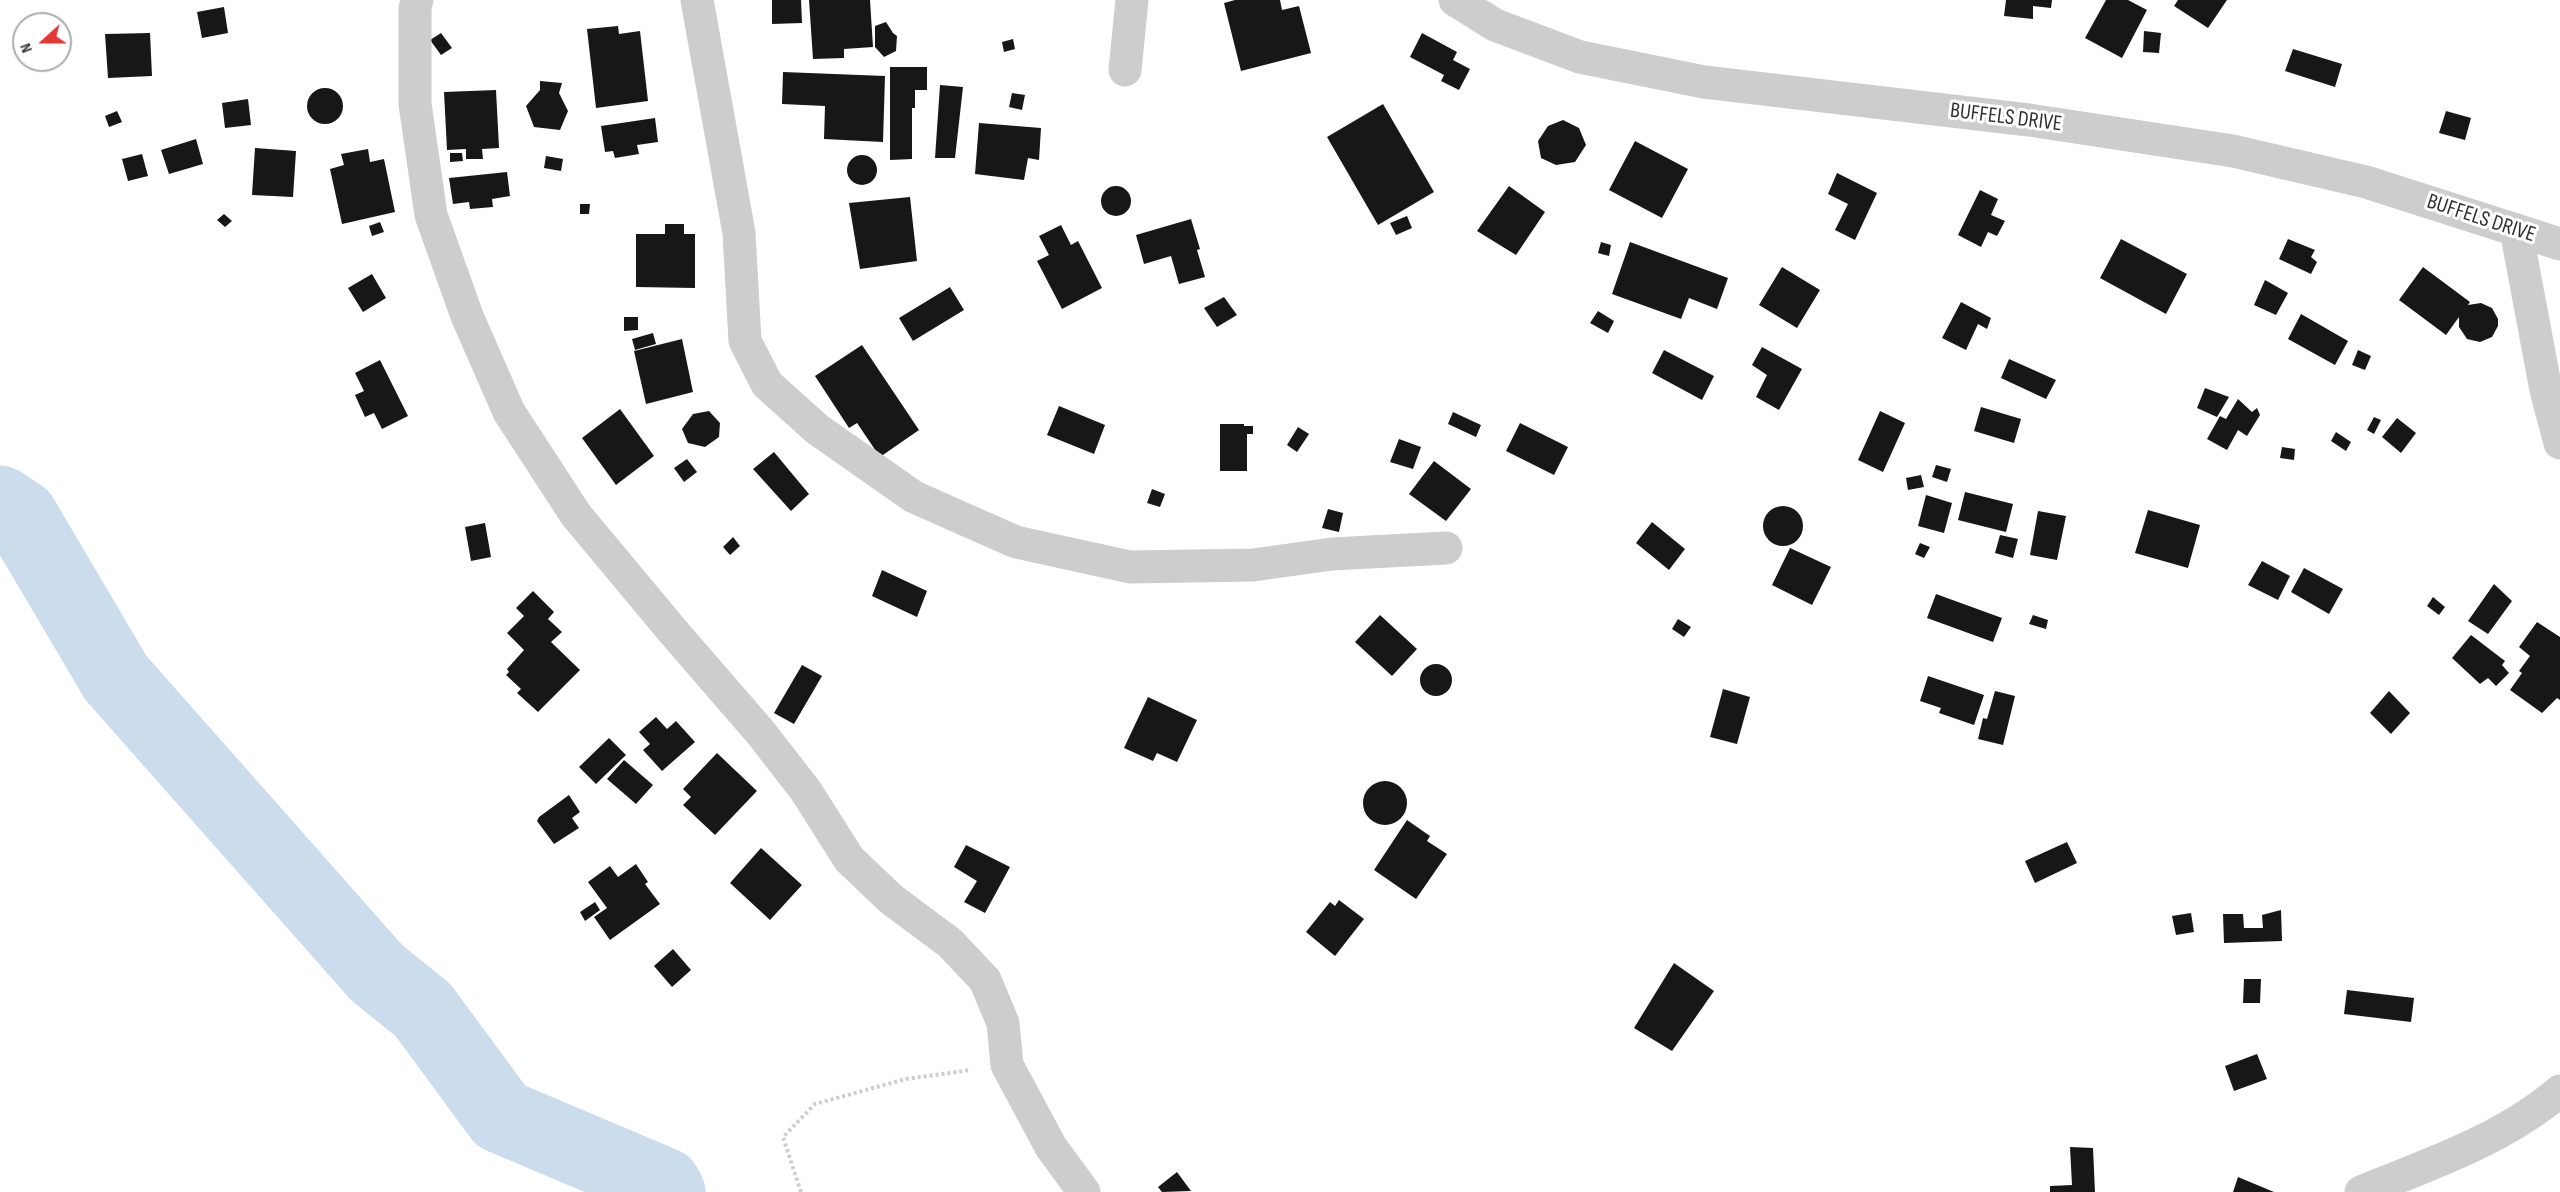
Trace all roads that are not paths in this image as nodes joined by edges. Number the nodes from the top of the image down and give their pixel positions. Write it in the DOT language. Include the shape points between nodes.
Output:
graph roads {
  1 [pos="417,0"];
  2 [pos="697,0"];
  3 [pos="1132,0"];
  4 [pos="1455,0"];
  5 [pos="1125,70"];
  6 [pos="2516,230"];
  7 [pos="2560,244"];
  8 [pos="2560,443"];
  9 [pos="1446,548"];
  10 [pos="2560,1091"];
  11 [pos="1084,1192"];
  12 [pos="2361,1192"];
  1 -- 11 [label="street" via="415,105 432,215 466,316 508,412 576,515 761,733 806,791 849,859 891,899 950,943 985,980 1003,1023 1007,1065 1051,1147"];
  2 -- 9 [label="street" via="739,233 745,341 766,384 817,429 914,498 1016,543 1130,567 1253,565 1332,554"];
  3 -- 5 [label="street"];
  4 -- 6 [label="street, BUFFELS DRIVE" via="1495,25 1580,57 1704,82 2029,120 2233,151 2366,182"];
  6 -- 7 [label="street, BUFFELS DRIVE"];
  6 -- 8 [label="street"];
  10 -- 12 [label="street" via="2506,1129"];
}
